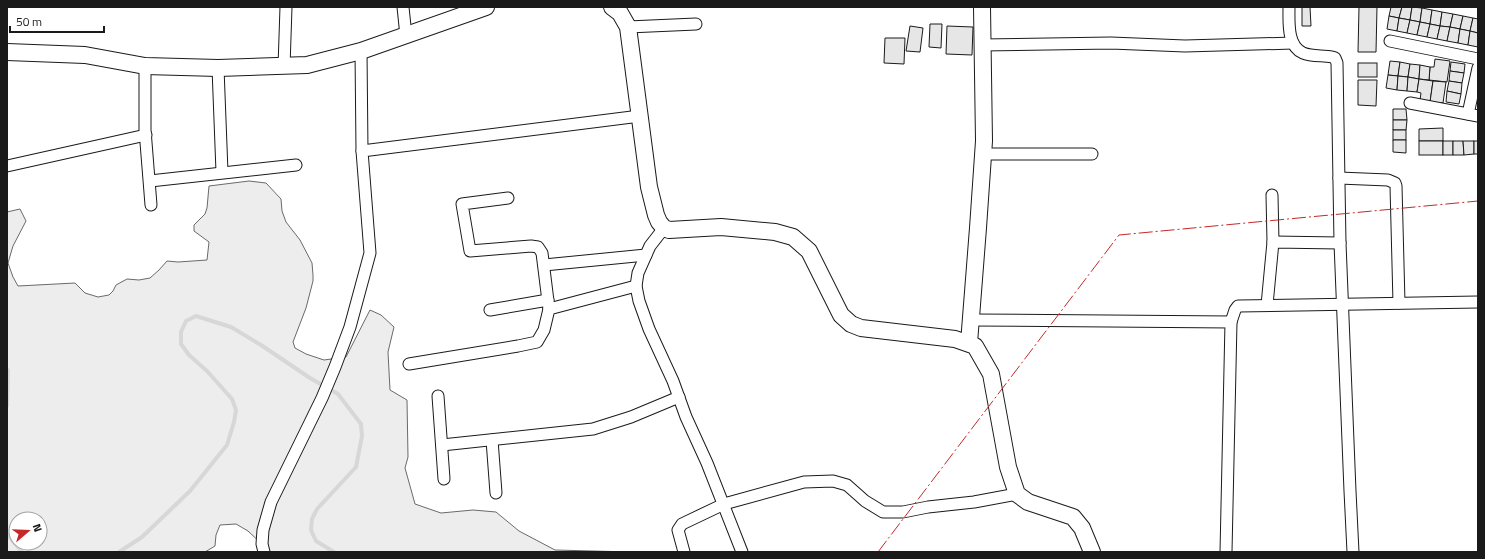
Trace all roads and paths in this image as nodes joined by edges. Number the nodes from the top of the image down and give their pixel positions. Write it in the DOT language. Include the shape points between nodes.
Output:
graph roads {
  1 [pos="286,7"];
  2 [pos="404,7"];
  3 [pos="486,7"];
  4 [pos="982,7"];
  5 [pos="1289,7"];
  6 [pos="620,14"];
  7 [pos="696,24"];
  8 [pos="406,36"];
  9 [pos="1390,41"];
  10 [pos="1293,43"];
  11 [pos="982,45"];
  12 [pos="361,51"];
  13 [pos="7,52"];
  14 [pos="1478,58"];
  15 [pos="145,66"];
  16 [pos="284,67"];
  17 [pos="218,68"];
  18 [pos="1478,68"];
  19 [pos="1410,104"];
  20 [pos="1473,115"];
  21 [pos="640,116"];
  22 [pos="146,135"];
  23 [pos="362,151"];
  24 [pos="983,154"];
  25 [pos="1092,154"];
  26 [pos="296,165"];
  27 [pos="7,166"];
  28 [pos="222,172"];
  29 [pos="1339,178"];
  30 [pos="150,181"];
  31 [pos="1272,195"];
  32 [pos="508,198"];
  33 [pos="151,205"];
  34 [pos="664,228"];
  35 [pos="1272,242"];
  36 [pos="1340,243"];
  37 [pos="646,255"];
  38 [pos="544,265"];
  39 [pos="636,286"];
  40 [pos="1478,302"];
  41 [pos="1399,303"];
  42 [pos="548,304"];
  43 [pos="1342,304"];
  44 [pos="1267,305"];
  45 [pos="490,310"];
  46 [pos="971,320"];
  47 [pos="1231,322"];
  48 [pos="969,343"];
  49 [pos="409,364"];
  50 [pos="438,396"];
  51 [pos="679,397"];
  52 [pos="492,440"];
  53 [pos="442,444"];
  54 [pos="444,479"];
  55 [pos="496,494"];
  56 [pos="1017,494"];
  57 [pos="724,504"];
  58 [pos="264,552"];
  59 [pos="684,552"];
  60 [pos="742,552"];
  61 [pos="1092,552"];
  62 [pos="1226,552"];
  63 [pos="1353,552"];
  1 -- 16 [label="street"];
  2 -- 8 [label="street"];
  3 -- 8 [label="main road"];
  4 -- 11 [label="main road"];
  5 -- 10 [label="street"];
  6 -- 7 [label="street"];
  6 -- 21 [label="main road"];
  8 -- 12 [label="main road"];
  9 -- 14 [label="street"];
  10 -- 11 [label="street" via="1185,46 1111,43"];
  10 -- 29 [label="street" via="1304,54 1332,57 1337,63"];
  11 -- 24 [label="main road"];
  12 -- 16 [label="main road" via="307,66"];
  12 -- 23 [label="street"];
  13 -- 15 [label="main road" via="85,55"];
  15 -- 17 [label="main road"];
  15 -- 22 [label="street"];
  16 -- 17 [label="main road"];
  17 -- 28 [label="street"];
  18 -- 20 [label="street"];
  19 -- 20 [label="street"];
  21 -- 23 [label="street"];
  21 -- 34 [label="main road" via="649,188 656,215"];
  22 -- 27 [label="street"];
  22 -- 30 [label="street"];
  23 -- 58 [label="street" via="370,253 350,327 335,367 271,502 263,530"];
  24 -- 25 [label="street"];
  24 -- 46 [label="main road"];
  26 -- 28 [label="street"];
  28 -- 30 [label="street"];
  29 -- 36 [label="street"];
  29 -- 41 [label="street" via="1395,182"];
  30 -- 33 [label="street"];
  31 -- 35 [label="street"];
  32 -- 38 [label="street" via="462,204 470,251 538,247"];
  34 -- 37 [label="street"];
  34 -- 48 [label="main road" via="669,230 721,227 775,232 793,237 809,252 841,315 851,324 861,328 955,339"];
  35 -- 36 [label="street"];
  35 -- 44 [label="street"];
  36 -- 43 [label="street"];
  37 -- 38 [label="street"];
  37 -- 39 [label="street" via="638,273"];
  38 -- 42 [label="street"];
  39 -- 42 [label="street"];
  39 -- 51 [label="street" via="649,329"];
  40 -- 41 [label="street"];
  41 -- 43 [label="street"];
  42 -- 45 [label="street"];
  42 -- 49 [label="street" via="544,330 537,342"];
  43 -- 44 [label="street"];
  43 -- 63 [label="street"];
  44 -- 47 [label="street" via="1238,306"];
  46 -- 47 [label="street"];
  46 -- 48 [label="main road"];
  47 -- 62 [label="street"];
  48 -- 56 [label="main road" via="975,346 990,374 1008,468"];
  50 -- 53 [label="street"];
  51 -- 52 [label="street" via="631,417 593,429"];
  51 -- 57 [label="street"];
  52 -- 53 [label="street"];
  52 -- 55 [label="street"];
  53 -- 54 [label="street"];
  56 -- 57 [label="street" via="903,512 883,512 847,485 833,480 804,482"];
  56 -- 61 [label="main road" via="1028,502 1074,517 1082,528"];
  57 -- 59 [label="street" via="679,527"];
  57 -- 60 [label="street"];
}
